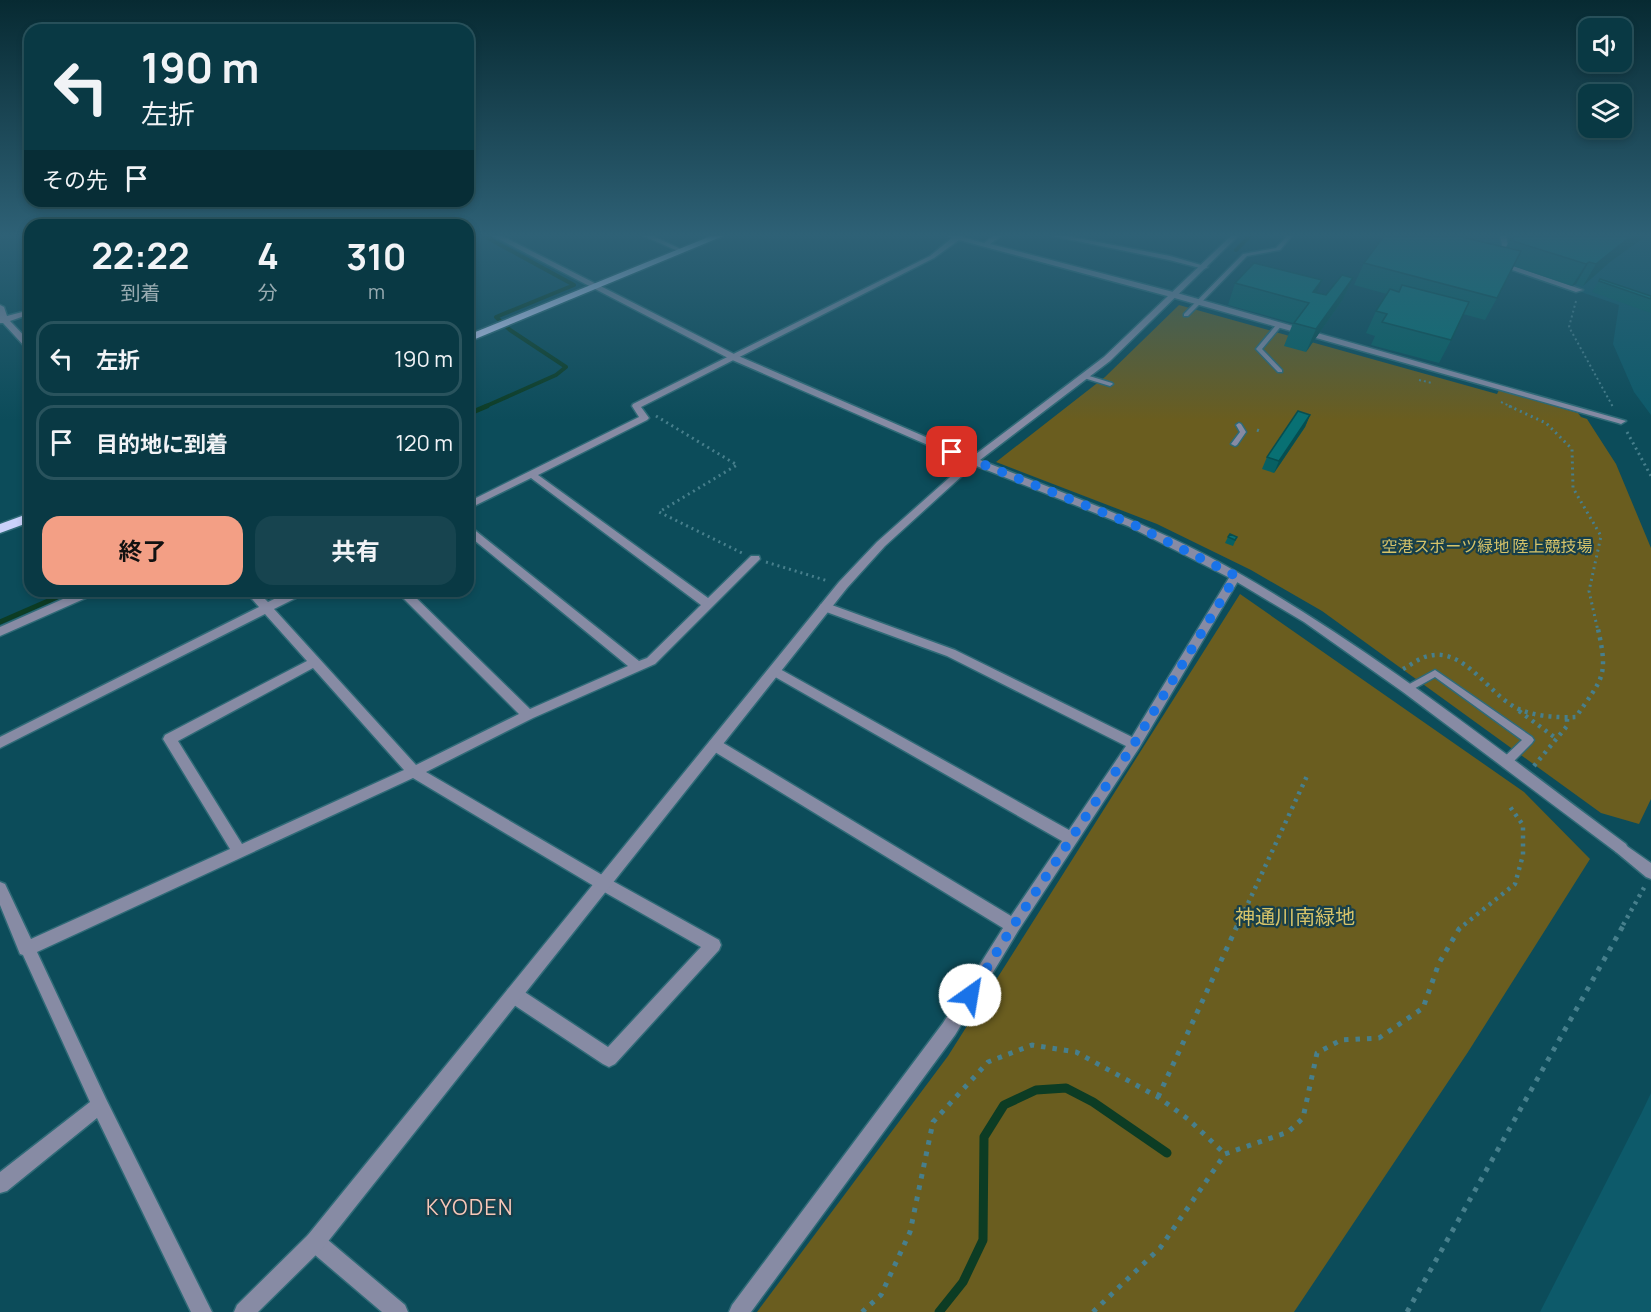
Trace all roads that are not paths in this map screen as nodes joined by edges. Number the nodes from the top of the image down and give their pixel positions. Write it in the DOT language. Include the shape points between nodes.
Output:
graph roads {
  1 [pos="571,297"];
  2 [pos="616,297"];
  3 [pos="852,297"];
  4 [pos="1172,297"];
  5 [pos="1181,297"];
  6 [pos="1205,297"];
  7 [pos="1200,303"];
  8 [pos="0,307"];
  9 [pos="24,314"];
  10 [pos="1186,315"];
  11 [pos="2,321"];
  12 [pos="1279,325"];
  13 [pos="474,337"];
  14 [pos="24,341"];
  15 [pos="733,357"];
  16 [pos="1280,371"];
  17 [pos="1086,377"];
  18 [pos="1110,384"];
  19 [pos="1621,422"];
  20 [pos="1239,425"];
  21 [pos="1234,444"];
  22 [pos="973,461"];
  23 [pos="531,474"];
  24 [pos="474,503"];
  25 [pos="24,519"];
  26 [pos="0,529"];
  27 [pos="474,535"];
  28 [pos="755,559"];
  29 [pos="1236,576"];
  30 [pos="78,597"];
  31 [pos="256,597"];
  32 [pos="288,597"];
  33 [pos="408,597"];
  34 [pos="709,605"];
  35 [pos="825,607"];
  36 [pos="266,608"];
  37 [pos="0,632"];
  38 [pos="314,662"];
  39 [pos="638,667"];
  40 [pos="774,672"];
  41 [pos="1407,689"];
  42 [pos="528,715"];
  43 [pos="0,743"];
  44 [pos="1134,744"];
  45 [pos="715,745"];
  46 [pos="1506,762"];
  47 [pos="414,772"];
  48 [pos="1071,839"];
  49 [pos="239,851"];
  50 [pos="1651,873"];
  51 [pos="604,884"];
  52 [pos="0,889"];
  53 [pos="1013,926"];
  54 [pos="26,949"];
  55 [pos="514,995"];
  56 [pos="100,1105"];
  57 [pos="0,1184"];
  58 [pos="315,1242"];
  59 [pos="202,1312"];
  60 [pos="244,1312"];
  61 [pos="398,1312"];
  62 [pos="739,1312"];
  1 -- 13 [label="main road"];
  2 -- 15 [label="street"];
  3 -- 15 [label="street"];
  4 -- 17 [label="street"];
  5 -- 7 [label="street"];
  6 -- 7 [label="lane"];
  7 -- 10 [label="lane"];
  7 -- 12 [label="street"];
  8 -- 11 [label="street"];
  9 -- 11 [label="street"];
  11 -- 14 [label="street"];
  12 -- 16 [label="lane" via="1259,348"];
  12 -- 19 [label="street"];
  15 -- 22 [label="street"];
  15 -- 23 [label="street" via="636,406 644,418"];
  17 -- 18 [label="lane"];
  17 -- 22 [label="street"];
  20 -- 21 [label="lane" via="1244,432"];
  22 -- 29 [label="street" via="1132,524"];
  22 -- 35 [label="street" via="881,544"];
  23 -- 24 [label="street"];
  23 -- 34 [label="street"];
  25 -- 26 [label="main road"];
  27 -- 39 [label="street"];
  28 -- 34 [label="street"];
  29 -- 41 [label="street" via="1308,619"];
  29 -- 44 [label="street"];
  30 -- 37 [label="street"];
  31 -- 36 [label="street"];
  32 -- 36 [label="street"];
  33 -- 42 [label="street"];
  34 -- 39 [label="street" via="651,661"];
  35 -- 40 [label="street"];
  35 -- 44 [label="street" via="951,653"];
  36 -- 38 [label="street"];
  36 -- 43 [label="street"];
  38 -- 47 [label="street"];
  38 -- 49 [label="street" via="170,739"];
  39 -- 42 [label="street"];
  40 -- 45 [label="street"];
  40 -- 48 [label="street"];
  41 -- 46 [label="street"];
  41 -- 46 [label="lane" via="1435,673 1529,740"];
  42 -- 47 [label="street"];
  44 -- 48 [label="street"];
  45 -- 51 [label="street"];
  45 -- 53 [label="street"];
  46 -- 50 [label="street"];
  47 -- 49 [label="street"];
  47 -- 51 [label="street"];
  48 -- 53 [label="street"];
  49 -- 54 [label="street"];
  51 -- 55 [label="street"];
  51 -- 55 [label="street" via="714,945 609,1058"];
  52 -- 54 [label="street"];
  53 -- 62 [label="street" via="949,1029"];
  54 -- 56 [label="street"];
  55 -- 58 [label="street"];
  56 -- 57 [label="street"];
  56 -- 59 [label="street"];
  58 -- 60 [label="street"];
  58 -- 61 [label="street"];
}
